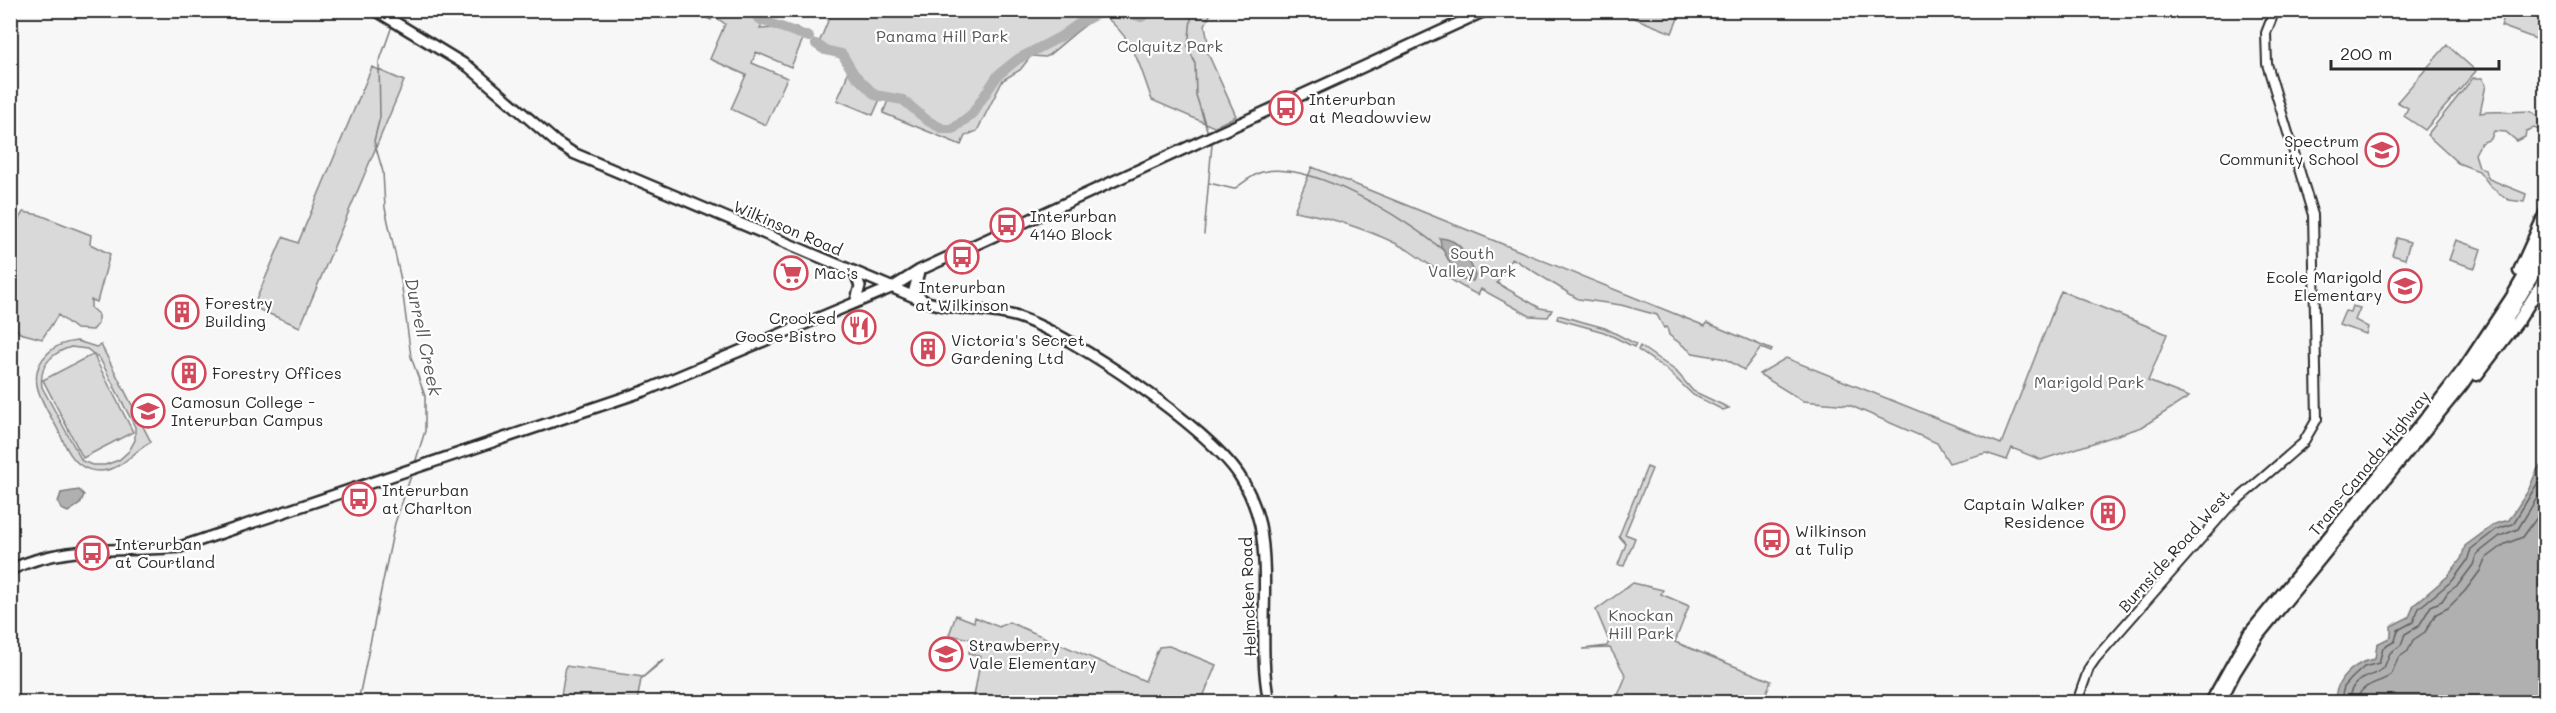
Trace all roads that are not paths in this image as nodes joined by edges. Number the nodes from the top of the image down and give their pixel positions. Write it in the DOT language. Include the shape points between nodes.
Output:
graph roads {
  1 [pos="375,10"];
  2 [pos="1487,10"];
  3 [pos="2275,10"];
  4 [pos="2546,211"];
  5 [pos="2546,237"];
  6 [pos="2546,254"];
  7 [pos="921,270"];
  8 [pos="855,273"];
  9 [pos="2546,277"];
  10 [pos="893,287"];
  11 [pos="856,300"];
  12 [pos="924,301"];
  13 [pos="2438,417"];
  14 [pos="2422,423"];
  15 [pos="1203,437"];
  16 [pos="10,570"];
  17 [pos="1269,702"];
  18 [pos="2077,702"];
  19 [pos="2211,702"];
  20 [pos="2220,702"];
  1 -- 8 [label="main road, Wilkinson Road" via="455,57 573,153"];
  2 -- 7 [label="main road"];
  3 -- 18 [label="street, Burnside Road West" via="2266,33 2267,64 2313,215 2317,419 2303,443 2227,508 2096,658"];
  4 -- 14 [label="highway" via="2509,288"];
  5 -- 14 [label="highway, Trans-Canada Highway" via="2491,329"];
  6 -- 13 [label="highway, Trans-Canada Highway" via="2484,355"];
  7 -- 10 [label="main road"];
  7 -- 12 [label="main road" via="914,290"];
  8 -- 10 [label="main road, Wilkinson Road"];
  8 -- 11 [label="main road" via="860,286"];
  9 -- 13 [label="highway" via="2501,345"];
  10 -- 11 [label="main road"];
  10 -- 12 [label="main road, Wilkinson Road"];
  11 -- 16 [label="main road" via="644,391 180,547 84,550 52,555"];
  12 -- 15 [label="main road, Wilkinson Road" via="1033,323 1123,375"];
  13 -- 20 [label="highway, Trans-Canada Highway" via="2259,634"];
  14 -- 19 [label="highway, Trans-Canada Highway" via="2249,634"];
  15 -- 17 [label="main road, Helmcken Road" via="1239,474 1257,512 1263,559"];
}
